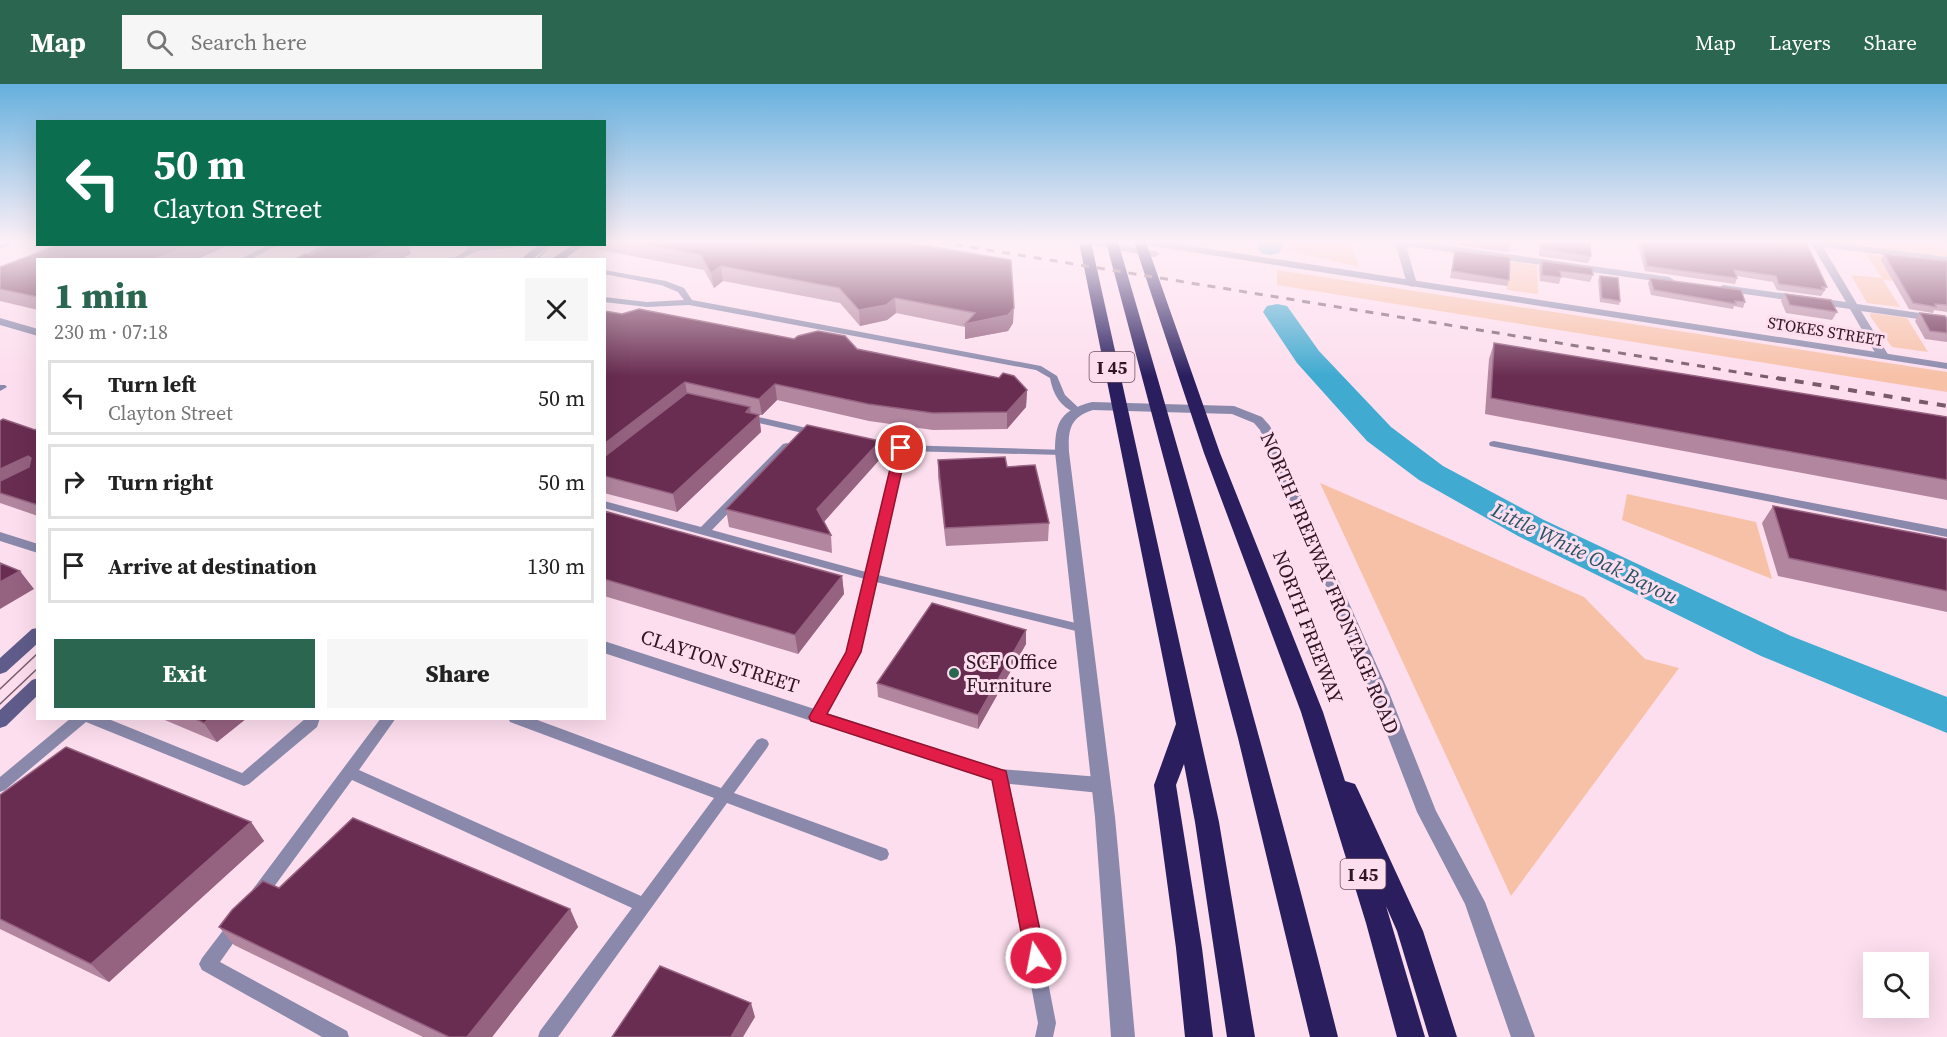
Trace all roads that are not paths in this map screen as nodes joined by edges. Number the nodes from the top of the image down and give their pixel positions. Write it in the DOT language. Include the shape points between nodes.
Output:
graph roads {
  1 [pos="672,286"];
  2 [pos="1094,286"];
  3 [pos="1125,286"];
  4 [pos="1155,286"];
  5 [pos="1428,286"];
  6 [pos="1840,286"];
  7 [pos="1713,287"];
  8 [pos="606,299"];
  9 [pos="689,303"];
  10 [pos="1852,306"];
  11 [pos="1947,320"];
  12 [pos="0,321"];
  13 [pos="36,332"];
  14 [pos="1883,356"];
  15 [pos="1947,366"];
  16 [pos="1077,410"];
  17 [pos="734,414"];
  18 [pos="803,430"];
  19 [pos="832,436"];
  20 [pos="851,441"];
  21 [pos="1494,444"];
  22 [pos="901,448"];
  23 [pos="1062,452"];
  24 [pos="606,505"];
  25 [pos="704,531"];
  26 [pos="1947,533"];
  27 [pos="0,536"];
  28 [pos="36,548"];
  29 [pos="870,577"];
  30 [pos="1084,628"];
  31 [pos="36,635"];
  32 [pos="606,648"];
  33 [pos="0,668"];
  34 [pos="36,686"];
  35 [pos="1312,712"];
  36 [pos="817,717"];
  37 [pos="79,720"];
  38 [pos="95,720"];
  39 [pos="313,720"];
  40 [pos="388,720"];
  41 [pos="520,720"];
  42 [pos="0,721"];
  43 [pos="1188,721"];
  44 [pos="762,744"];
  45 [pos="349,772"];
  46 [pos="1000,776"];
  47 [pos="1100,785"];
  48 [pos="0,786"];
  49 [pos="724,795"];
  50 [pos="881,854"];
  51 [pos="644,905"];
  52 [pos="340,1037"];
  53 [pos="547,1037"];
  54 [pos="1044,1037"];
  55 [pos="1123,1037"];
  56 [pos="1199,1037"];
  57 [pos="1241,1037"];
  58 [pos="1324,1037"];
  59 [pos="1411,1037"];
  60 [pos="1443,1037"];
  61 [pos="1523,1037"];
  1 -- 9 [label="lane" via="681,290"];
  2 -- 43 [label="highway, I 45"];
  3 -- 58 [label="highway" via="1295,913"];
  4 -- 35 [label="highway, NORTH FREEWAY / I 45" via="1212,453"];
  5 -- 14 [label="street, STOKES STREET"];
  6 -- 10 [label="street"];
  7 -- 10 [label="street"];
  8 -- 9 [label="lane" via="632,305"];
  9 -- 16 [label="lane" via="1038,368 1056,378 1059,395"];
  10 -- 11 [label="street"];
  10 -- 14 [label="street"];
  12 -- 13 [label="street"];
  14 -- 15 [label="street, STOKES STREET"];
  16 -- 23 [label="street" via="1064,423"];
  16 -- 61 [label="street, NORTH FREEWAY FRONTAGE ROAD" via="1092,406 1224,409 1246,414 1266,429 1427,812 1475,902"];
  17 -- 18 [label="lane"];
  18 -- 19 [label="lane"];
  18 -- 25 [label="lane"];
  20 -- 22 [label="lane"];
  21 -- 26 [label="lane"];
  22 -- 23 [label="lane"];
  22 -- 29 [label="lane"];
  23 -- 30 [label="street"];
  24 -- 25 [label="lane"];
  25 -- 29 [label="lane"];
  27 -- 28 [label="street"];
  29 -- 30 [label="lane"];
  29 -- 36 [label="lane" via="854,652"];
  30 -- 47 [label="street"];
  31 -- 33 [label="main road"];
  32 -- 36 [label="street, CLAYTON STREET"];
  34 -- 42 [label="main road"];
  35 -- 59 [label="highway, NORTH FREEWAY / I 45"];
  35 -- 60 [label="highway" via="1410,931"];
  36 -- 46 [label="street, CLAYTON STREET"];
  37 -- 48 [label="lane"];
  38 -- 39 [label="lane" via="244,780"];
  40 -- 45 [label="lane"];
  41 -- 49 [label="lane"];
  43 -- 56 [label="highway" via="1165,785"];
  43 -- 57 [label="highway, I 45" via="1208,822"];
  44 -- 49 [label="lane"];
  45 -- 51 [label="lane"];
  45 -- 52 [label="lane" via="208,964"];
  46 -- 47 [label="street, CLAYTON STREET"];
  46 -- 54 [label="lane" via="1047,1023"];
  47 -- 55 [label="street"];
  49 -- 50 [label="lane"];
  49 -- 51 [label="lane"];
  51 -- 53 [label="lane"];
}
